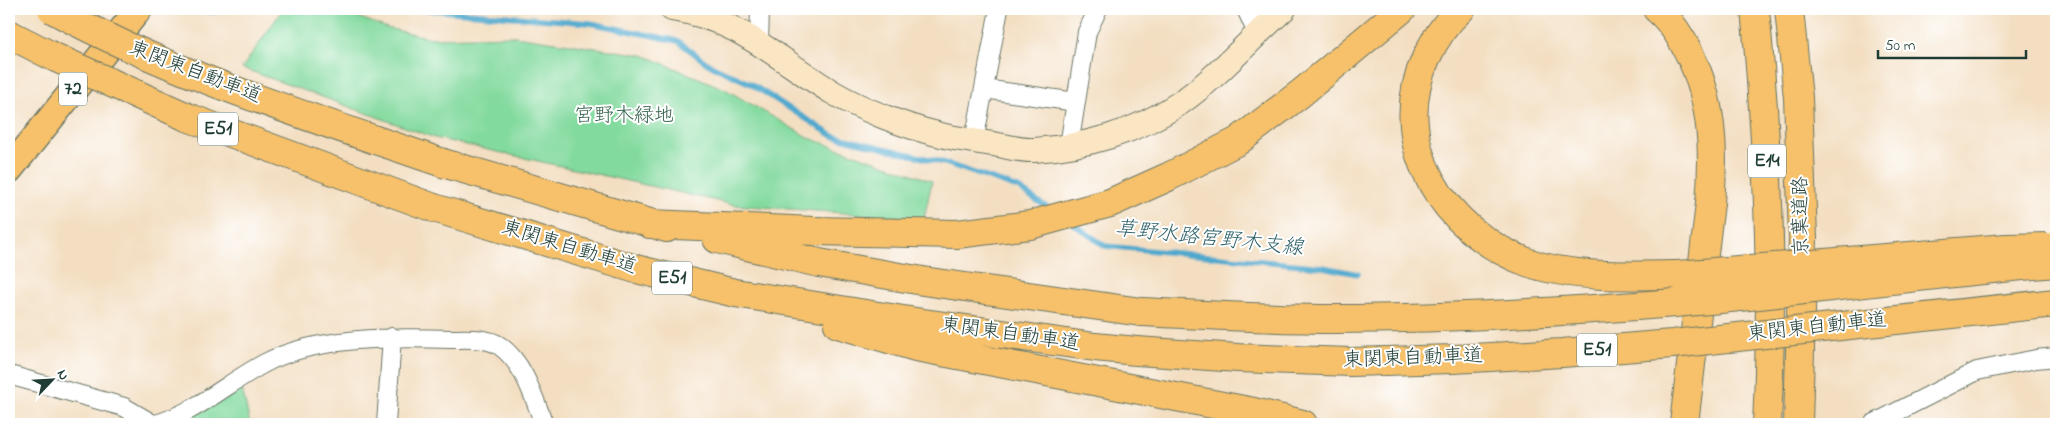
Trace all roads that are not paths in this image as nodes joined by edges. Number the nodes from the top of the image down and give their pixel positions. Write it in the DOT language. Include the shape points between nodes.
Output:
graph roads {
  1 [pos="52,9"];
  2 [pos="139,9"];
  3 [pos="672,9"];
  4 [pos="760,9"];
  5 [pos="999,9"];
  6 [pos="1098,9"];
  7 [pos="1246,9"];
  8 [pos="1284,9"];
  9 [pos="1402,9"];
  10 [pos="1461,9"];
  11 [pos="1657,9"];
  12 [pos="1755,9"];
  13 [pos="1789,9"];
  14 [pos="1257,33"];
  15 [pos="9,34"];
  16 [pos="758,44"];
  17 [pos="984,89"];
  18 [pos="1076,102"];
  19 [pos="974,141"];
  20 [pos="1069,146"];
  21 [pos="9,170"];
  22 [pos="650,224"];
  23 [pos="2056,247"];
  24 [pos="2056,262"];
  25 [pos="2056,303"];
  26 [pos="916,335"];
  27 [pos="392,337"];
  28 [pos="2056,357"];
  29 [pos="9,375"];
  30 [pos="154,424"];
  31 [pos="386,424"];
  32 [pos="544,424"];
  33 [pos="1303,424"];
  34 [pos="1684,424"];
  35 [pos="1767,424"];
  36 [pos="1798,424"];
  37 [pos="1873,424"];
  1 -- 22 [label="highway, 東関東自動車道 / E51, bridge" via="95,32 195,76 443,163"];
  2 -- 21 [label="main road, 72"];
  3 -- 16 [label="street" via="714,18"];
  4 -- 16 [label="street"];
  5 -- 17 [label="street"];
  6 -- 18 [label="street" via="1087,32"];
  7 -- 14 [label="street"];
  8 -- 14 [label="street"];
  9 -- 22 [label="highway" via="1238,141 1110,202 1030,225 958,234"];
  10 -- 23 [label="highway, bridge" via="1450,19 1420,72 1413,108 1414,140 1441,199 1466,227 1528,263 1614,276 1677,275 2006,248"];
  11 -- 34 [label="highway" via="1676,30 1701,78 1712,133 1710,203"];
  12 -- 35 [label="highway, 京葉道路 / E14" via="1768,168 1770,378"];
  13 -- 36 [label="highway, 京葉道路 / E14" via="1798,98 1804,238"];
  14 -- 20 [label="street" via="1222,70 1180,103 1133,128"];
  15 -- 26 [label="highway, 東関東自動車道 / E51, bridge" via="187,117 434,208 636,269"];
  16 -- 19 [label="street" via="833,92 876,113 937,134"];
  17 -- 18 [label="street"];
  17 -- 19 [label="street"];
  18 -- 20 [label="street"];
  19 -- 20 [label="street" via="1032,150"];
  22 -- 24 [label="highway, 東関東自動車道 / E51, bridge" via="819,263 923,281 1141,312 1240,317 1345,319 1555,312 1678,303"];
  25 -- 26 [label="highway, 東関東自動車道 / E51, bridge" via="1608,349 1351,362 1238,358"];
  26 -- 33 [label="highway"];
  27 -- 30 [label="street" via="288,353 264,363 176,418"];
  27 -- 31 [label="street"];
  27 -- 32 [label="street" via="482,340 499,345 513,359 529,386"];
  28 -- 37 [label="street" via="2036,358 1977,371"];
  29 -- 30 [label="street" via="124,407"];
}
